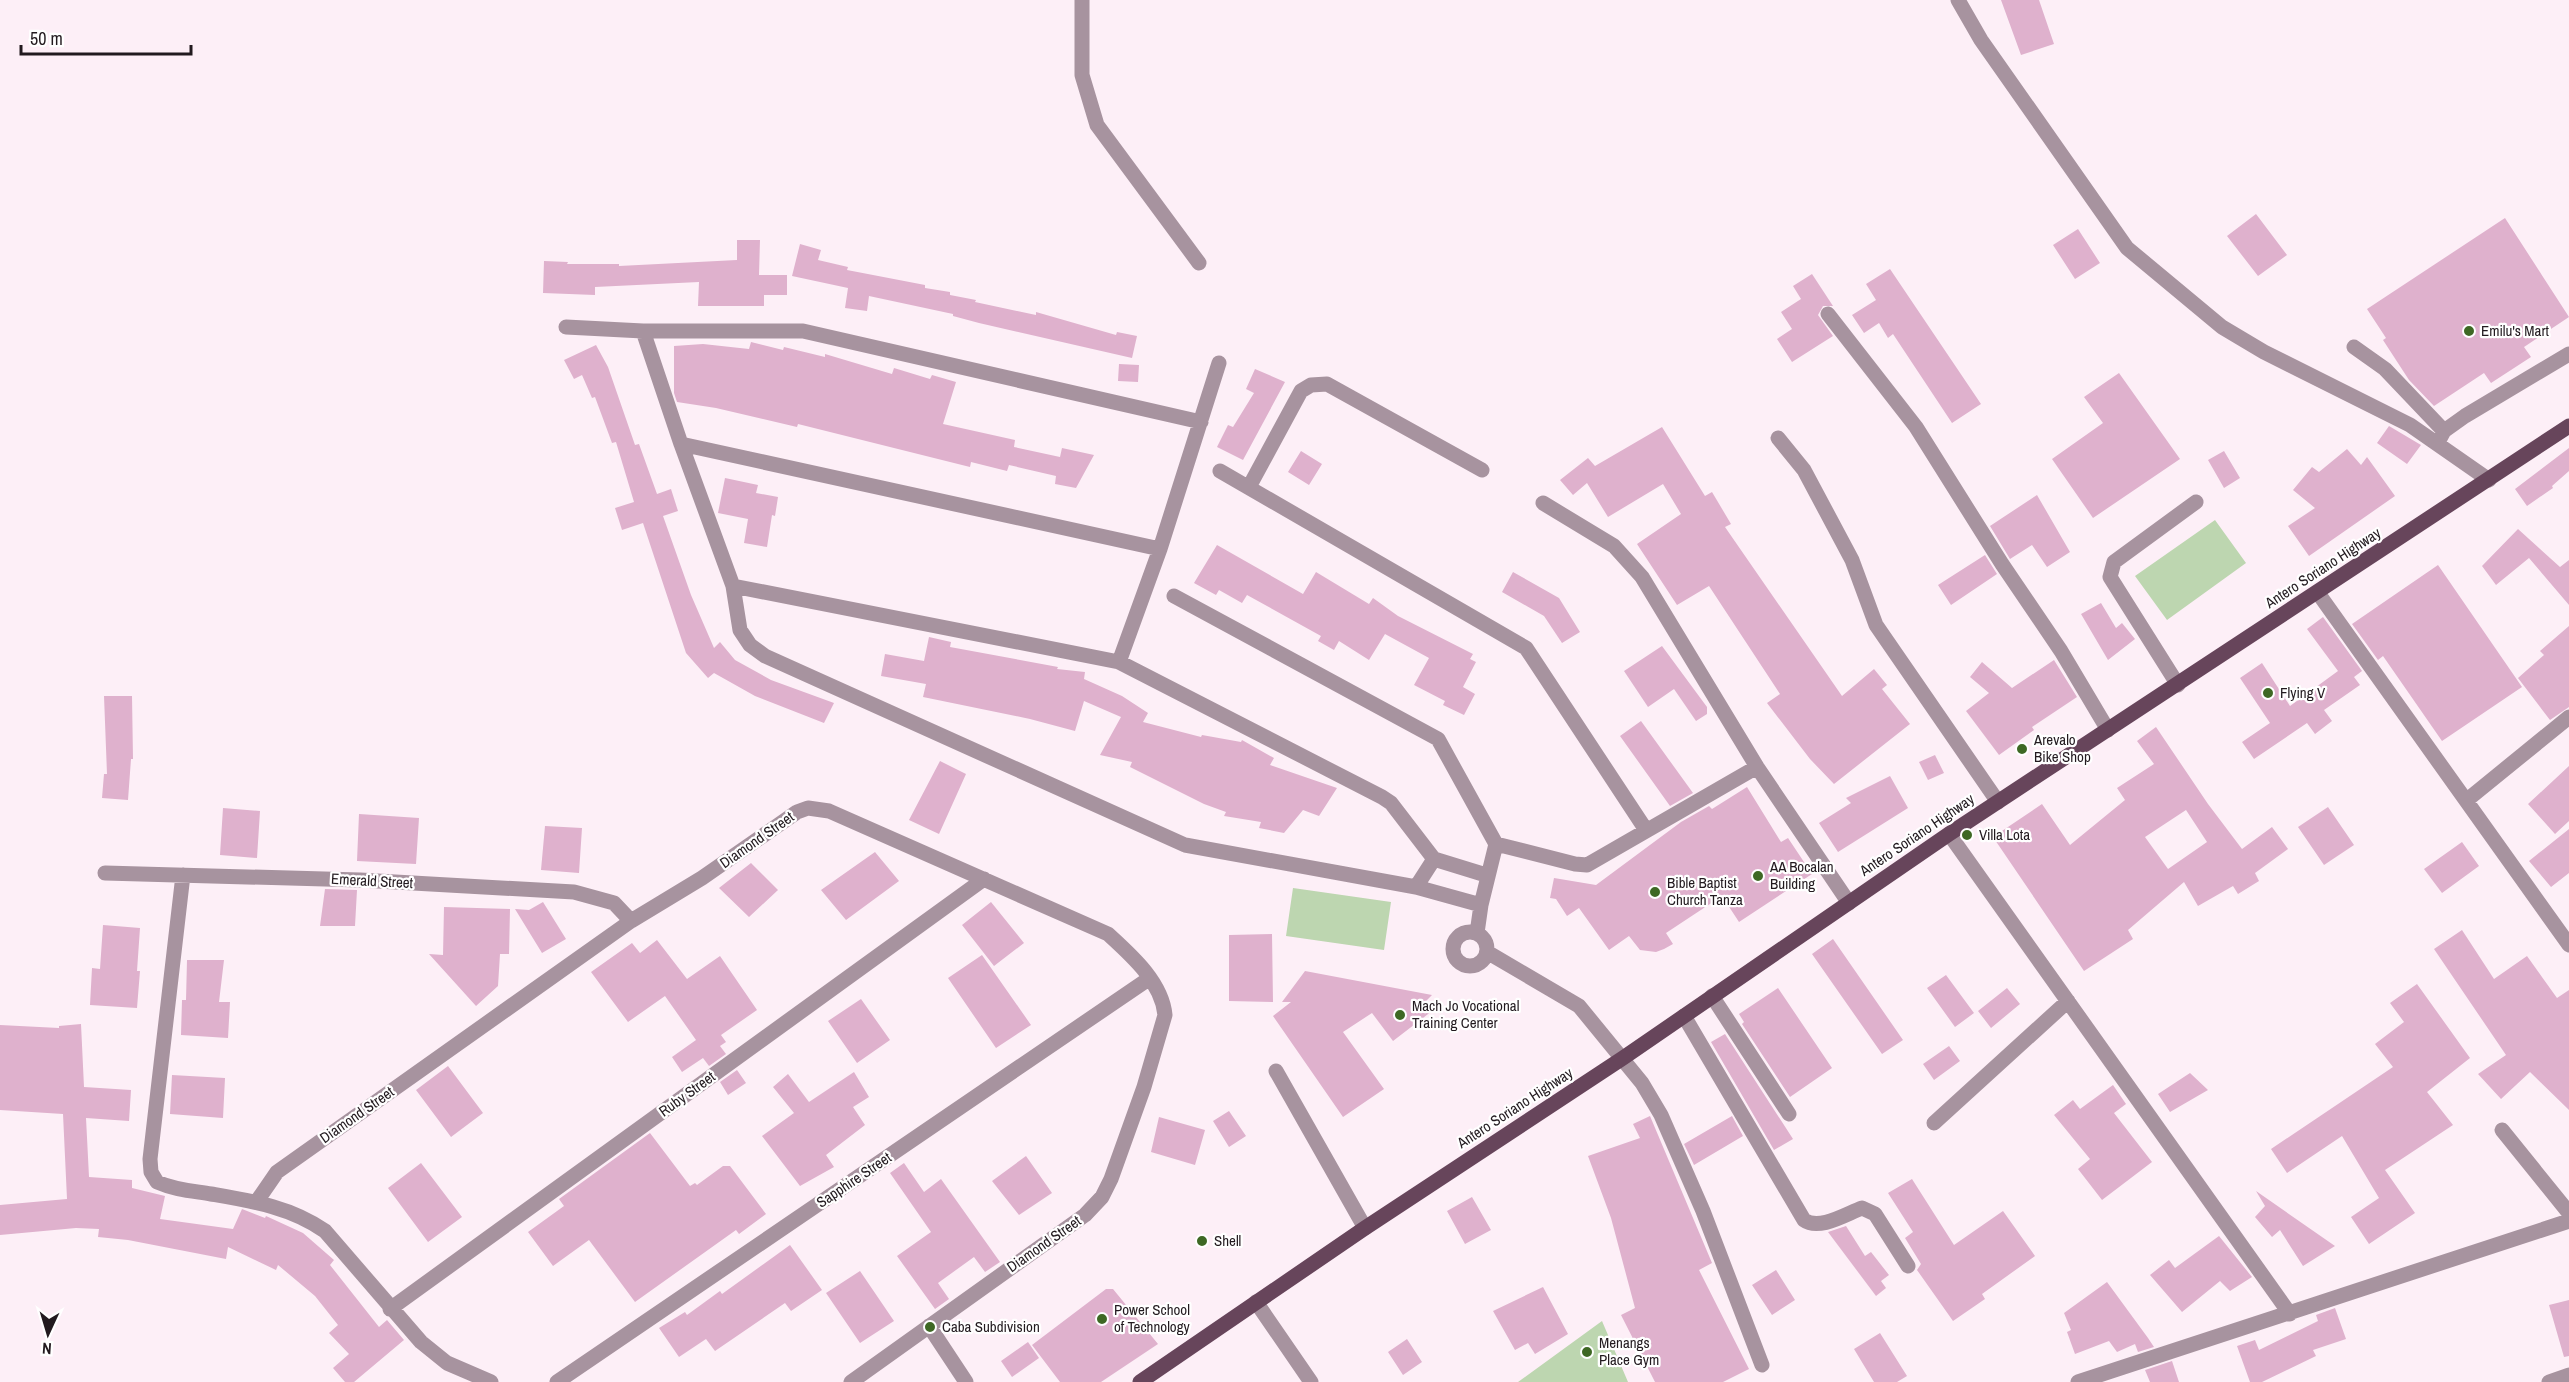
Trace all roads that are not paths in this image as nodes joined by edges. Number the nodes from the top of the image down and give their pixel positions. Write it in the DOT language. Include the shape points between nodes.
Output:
graph roads {
  1 [pos="1082,0"];
  2 [pos="1958,0"];
  3 [pos="1198,263"];
  4 [pos="1828,314"];
  5 [pos="566,327"];
  6 [pos="643,331"];
  7 [pos="2354,347"];
  8 [pos="2569,354"];
  9 [pos="1219,363"];
  10 [pos="1201,422"];
  11 [pos="2569,426"];
  12 [pos="1778,438"];
  13 [pos="2441,438"];
  14 [pos="681,444"];
  15 [pos="1482,470"];
  16 [pos="1220,471"];
  17 [pos="2489,480"];
  18 [pos="1250,487"];
  19 [pos="2196,502"];
  20 [pos="1543,503"];
  21 [pos="1160,549"];
  22 [pos="733,586"];
  23 [pos="2318,593"];
  24 [pos="1174,596"];
  25 [pos="1119,662"];
  26 [pos="2178,685"];
  27 [pos="2569,717"];
  28 [pos="2108,730"];
  29 [pos="1757,767"];
  30 [pos="2467,800"];
  31 [pos="1998,802"];
  32 [pos="1646,830"];
  33 [pos="1949,834"];
  34 [pos="1496,844"];
  35 [pos="1434,859"];
  36 [pos="105,873"];
  37 [pos="183,875"];
  38 [pos="1486,875"];
  39 [pos="984,879"];
  40 [pos="1416,886"];
  41 [pos="1849,903"];
  42 [pos="1481,904"];
  43 [pos="631,921"];
  44 [pos="1477,933"];
  45 [pos="2569,945"];
  46 [pos="1487,952"];
  47 [pos="1150,978"];
  48 [pos="1713,996"];
  49 [pos="2068,1001"];
  50 [pos="1684,1016"];
  51 [pos="1623,1058"];
  52 [pos="1276,1071"];
  53 [pos="1789,1114"];
  54 [pos="1935,1123"];
  55 [pos="2502,1130"];
  56 [pos="257,1202"];
  57 [pos="2569,1213"];
  58 [pos="2569,1221"];
  59 [pos="1365,1228"];
  60 [pos="1908,1266"];
  61 [pos="1256,1302"];
  62 [pos="390,1309"];
  63 [pos="2290,1314"];
  64 [pos="928,1326"];
  65 [pos="1762,1365"];
  66 [pos="2569,1375"];
  67 [pos="491,1382"];
  68 [pos="557,1382"];
  69 [pos="851,1382"];
  70 [pos="966,1382"];
  71 [pos="1140,1382"];
  72 [pos="1311,1382"];
  73 [pos="2078,1382"];
  74 [pos="2549,1382"];
  1 -- 3 [label="street" via="1082,75 1097,125"];
  2 -- 13 [label="street" via="2127,248 2222,327 2264,352"];
  4 -- 28 [label="street" via="1916,427"];
  5 -- 6 [label="street"];
  6 -- 10 [label="street" via="803,331"];
  6 -- 14 [label="street"];
  7 -- 13 [label="street" via="2385,369"];
  8 -- 13 [label="street" via="2465,416"];
  9 -- 10 [label="street"];
  10 -- 21 [label="street"];
  11 -- 17 [label="main road, Antero Soriano Highway"];
  12 -- 31 [label="street" via="1804,470 1852,560 1876,625"];
  13 -- 17 [label="street"];
  14 -- 21 [label="street"];
  14 -- 22 [label="street"];
  15 -- 18 [label="street" via="1327,384 1311,385 1301,391"];
  16 -- 18 [label="street"];
  17 -- 23 [label="main road, Antero Soriano Highway"];
  18 -- 32 [label="street" via="1526,648"];
  19 -- 26 [label="street" via="2114,561 2110,577"];
  20 -- 29 [label="street" via="1614,546 1642,577"];
  21 -- 25 [label="street"];
  22 -- 25 [label="street"];
  22 -- 40 [label="street" via="740,630 750,645 765,656 1185,845"];
  23 -- 26 [label="main road, Antero Soriano Highway"];
  23 -- 30 [label="street"];
  24 -- 34 [label="street" via="1438,739"];
  25 -- 35 [label="street" via="1382,797"];
  26 -- 28 [label="main road, Antero Soriano Highway"];
  27 -- 30 [label="street"];
  28 -- 31 [label="main road, Antero Soriano Highway"];
  29 -- 32 [label="street"];
  29 -- 41 [label="street"];
  30 -- 45 [label="street"];
  31 -- 33 [label="main road, Antero Soriano Highway"];
  32 -- 34 [label="street" via="1587,865"];
  33 -- 41 [label="main road, Antero Soriano Highway"];
  33 -- 49 [label="street"];
  34 -- 38 [label="street"];
  35 -- 38 [label="street"];
  35 -- 40 [label="street"];
  36 -- 37 [label="street, Emerald Street"];
  37 -- 43 [label="street, Emerald Street" via="574,892 614,903"];
  37 -- 56 [label="street" via="151,1172 168,1187"];
  38 -- 42 [label="street"];
  39 -- 43 [label="street, Diamond Street" via="830,811 808,808"];
  39 -- 47 [label="street, Diamond Street" via="1108,934"];
  39 -- 62 [label="street, Ruby Street"];
  40 -- 42 [label="street"];
  41 -- 48 [label="main road, Antero Soriano Highway"];
  42 -- 44 [label="street"];
  43 -- 56 [label="street, Diamond Street" via="277,1172"];
  44 -- 46 [label="street" via="1487,944"];
  44 -- 46 [label="street" via="1463,934 1457,939 1454,954 1472,966"];
  46 -- 51 [label="street" via="1579,1006"];
  47 -- 64 [label="street, Diamond Street" via="1164,1003 1163,1025 1123,1148 1102,1197 1085,1215"];
  47 -- 68 [label="street, Sapphire Street"];
  48 -- 50 [label="main road, Antero Soriano Highway"];
  48 -- 53 [label="street"];
  49 -- 54 [label="street"];
  49 -- 63 [label="street"];
  50 -- 51 [label="main road, Antero Soriano Highway"];
  50 -- 60 [label="street" via="1804,1220 1818,1224 1869,1209"];
  51 -- 59 [label="main road, Antero Soriano Highway"];
  51 -- 65 [label="street" via="1669,1131 1719,1247"];
  52 -- 59 [label="street"];
  55 -- 57 [label="street"];
  56 -- 62 [label="street" via="310,1221 324,1231"];
  58 -- 63 [label="street"];
  59 -- 61 [label="main road, Antero Soriano Highway"];
  61 -- 71 [label="main road, Antero Soriano Highway"];
  61 -- 72 [label="street"];
  62 -- 67 [label="street" via="447,1363"];
  63 -- 73 [label="street"];
  64 -- 69 [label="street, Diamond Street"];
  64 -- 70 [label="street"];
  66 -- 74 [label="street"];
}
